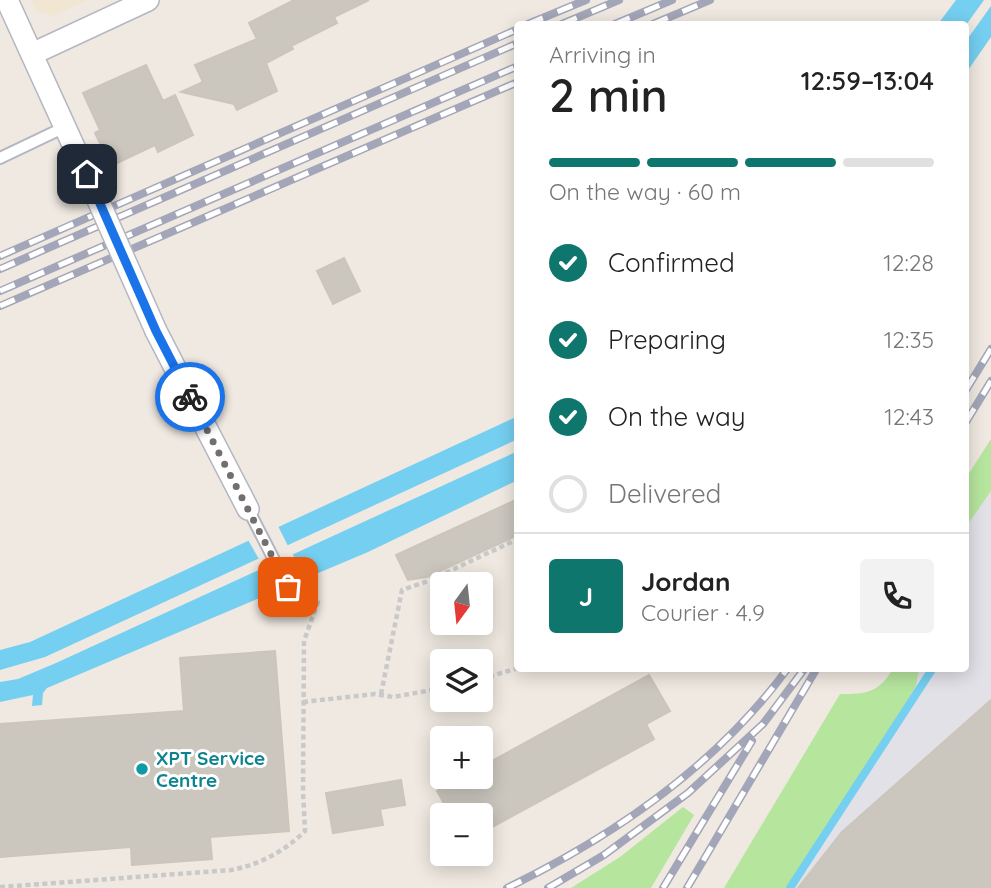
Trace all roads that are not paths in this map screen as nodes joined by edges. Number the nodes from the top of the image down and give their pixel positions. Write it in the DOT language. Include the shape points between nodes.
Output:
graph roads {
  1 [pos="7,0"];
  2 [pos="148,0"];
  3 [pos="32,54"];
  4 [pos="65,127"];
  5 [pos="0,158"];
  6 [pos="248,509"];
  7 [pos="288,587"];
  1 -- 3 [label="street"];
  2 -- 3 [label="street"];
  3 -- 4 [label="street"];
  4 -- 5 [label="lane"];
  4 -- 6 [label="street, bridge" via="156,331"];
  6 -- 7 [label="lane"];
}
